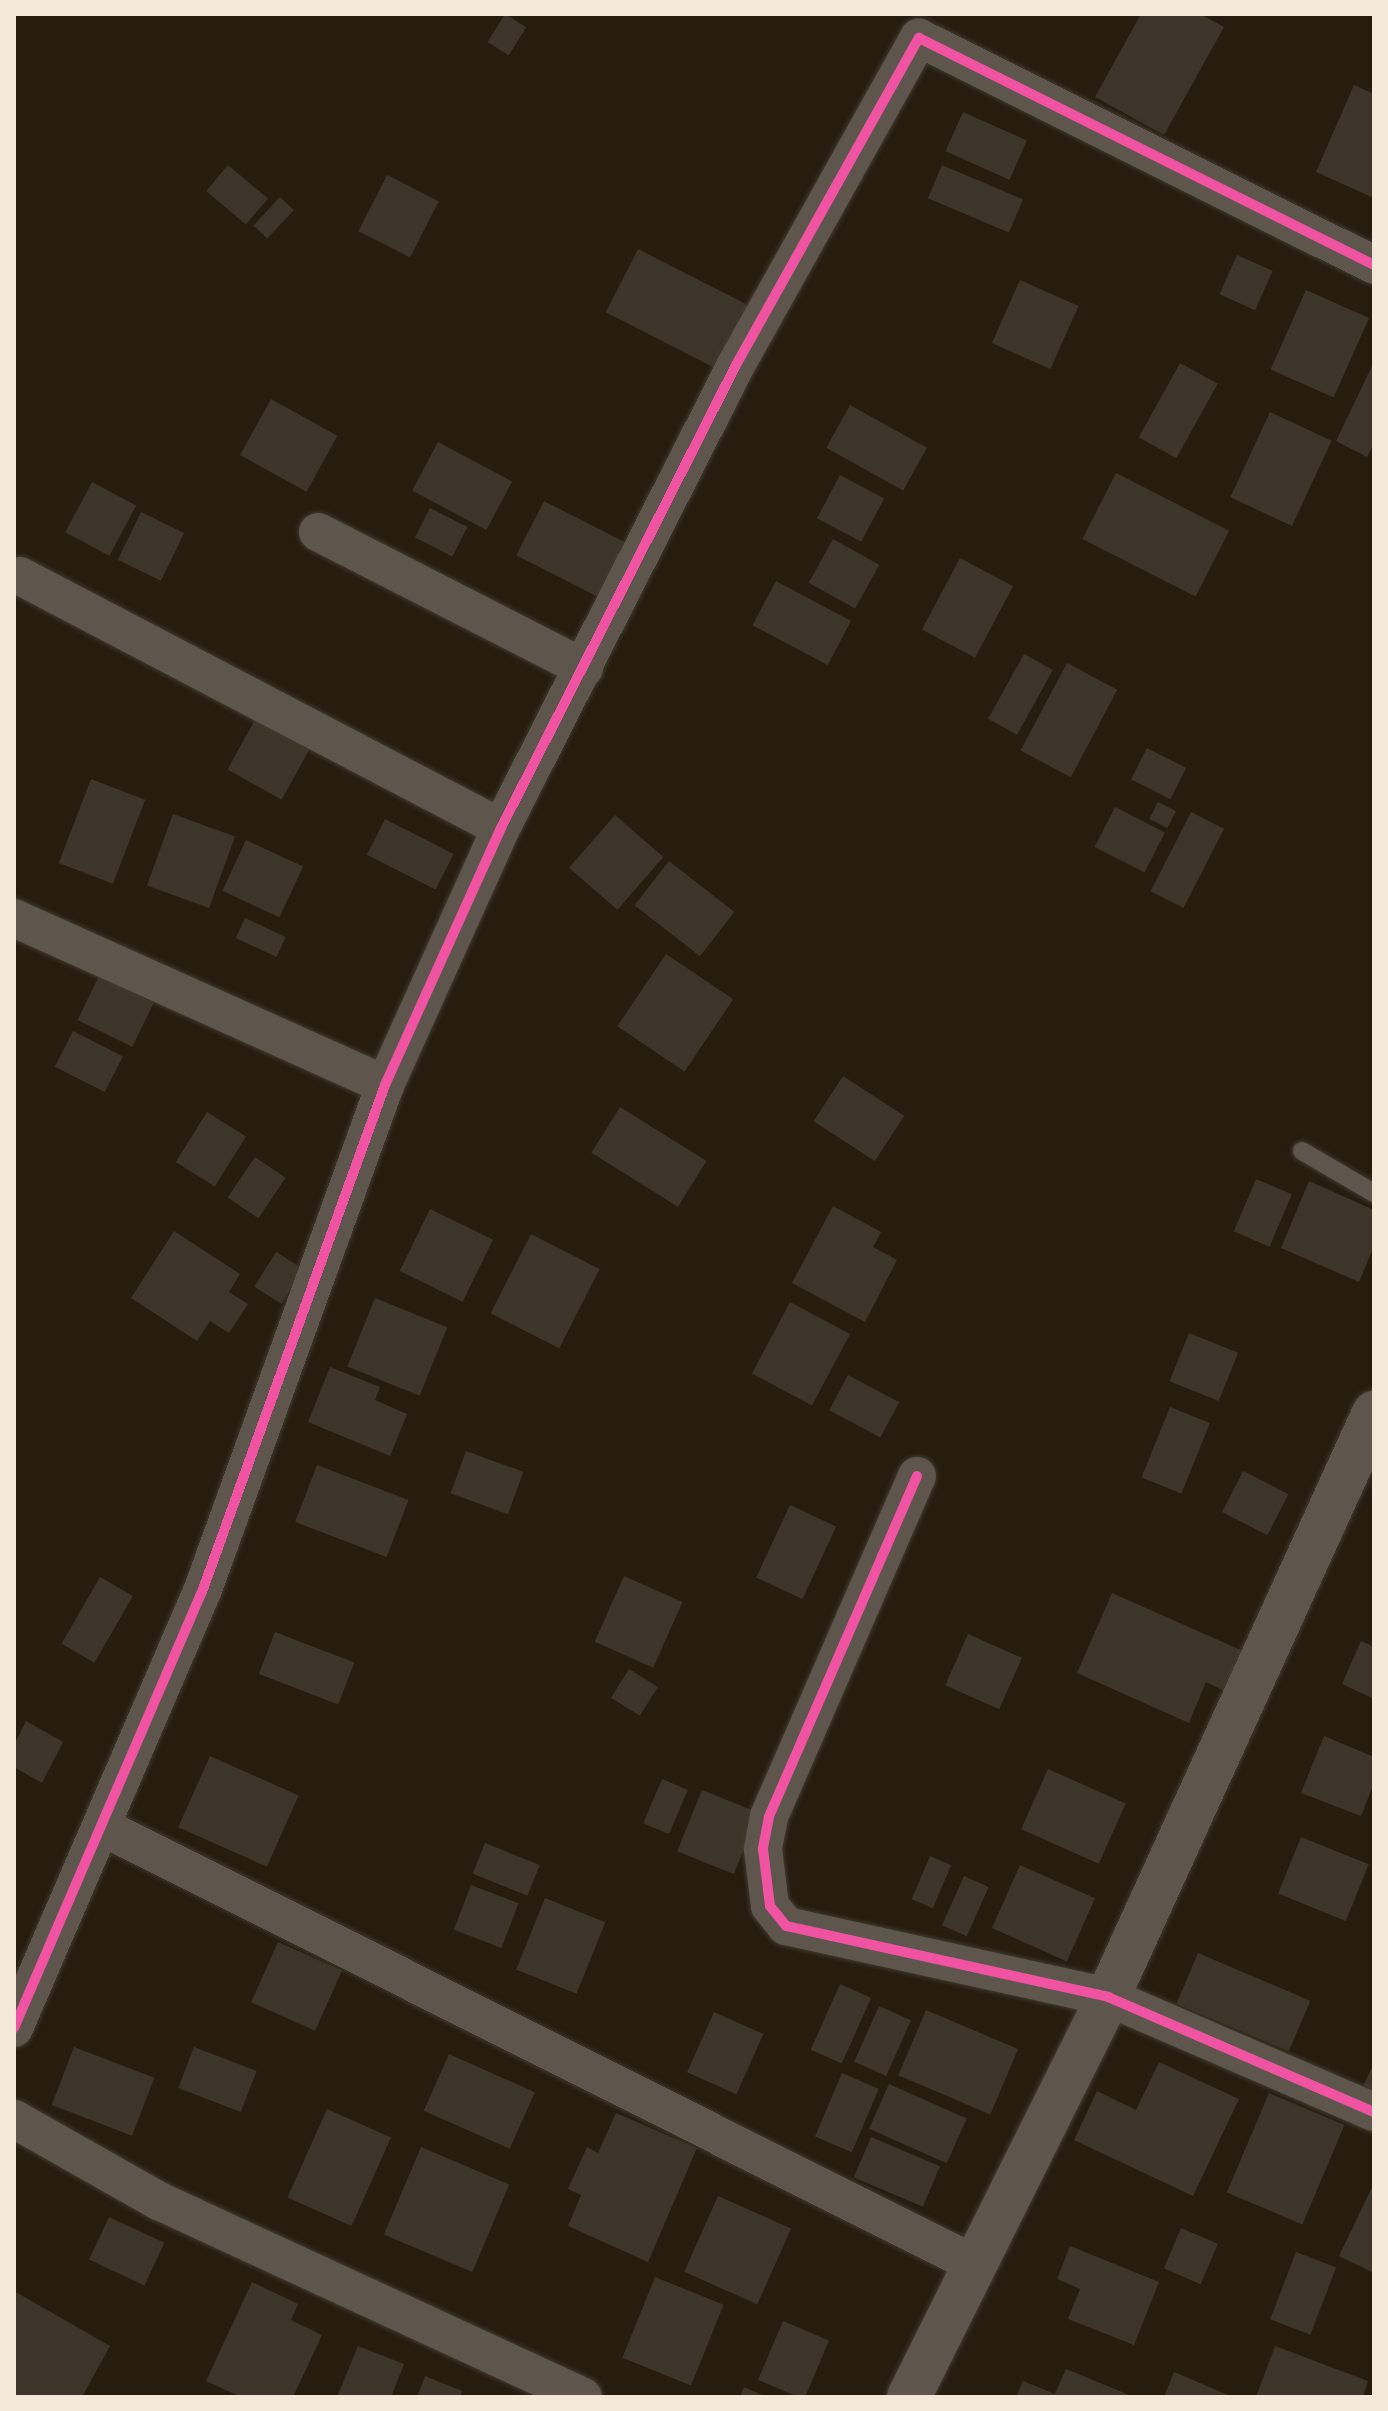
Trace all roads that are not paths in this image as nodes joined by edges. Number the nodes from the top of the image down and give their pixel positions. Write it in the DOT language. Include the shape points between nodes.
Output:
graph roads {
  1 [pos="926,26"];
  2 [pos="1374,265"];
  3 [pos="318,532"];
  4 [pos="20,576"];
  5 [pos="584,668"];
  6 [pos="501,828"];
  7 [pos="14,918"];
  8 [pos="385,1085"];
  9 [pos="1302,1151"];
  10 [pos="1374,1193"];
  11 [pos="1374,1413"];
  12 [pos="917,1476"];
  13 [pos="103,1827"];
  14 [pos="1108,1997"];
  15 [pos="14,2028"];
  16 [pos="1374,2112"];
  17 [pos="14,2119"];
  18 [pos="972,2263"];
  19 [pos="583,2397"];
  20 [pos="909,2397"];
  1 -- 2 [label="street"];
  1 -- 5 [label="street" via="736,365"];
  3 -- 5 [label="street"];
  4 -- 6 [label="street"];
  5 -- 6 [label="street"];
  6 -- 8 [label="street"];
  7 -- 8 [label="street"];
  8 -- 13 [label="street" via="207,1578"];
  9 -- 10 [label="lane"];
  11 -- 14 [label="street"];
  12 -- 14 [label="street" via="769,1817 763,1881 770,1906 786,1926"];
  13 -- 15 [label="street"];
  13 -- 18 [label="street"];
  14 -- 16 [label="street"];
  14 -- 18 [label="street"];
  17 -- 19 [label="street" via="159,2201"];
  18 -- 20 [label="street"];
}
